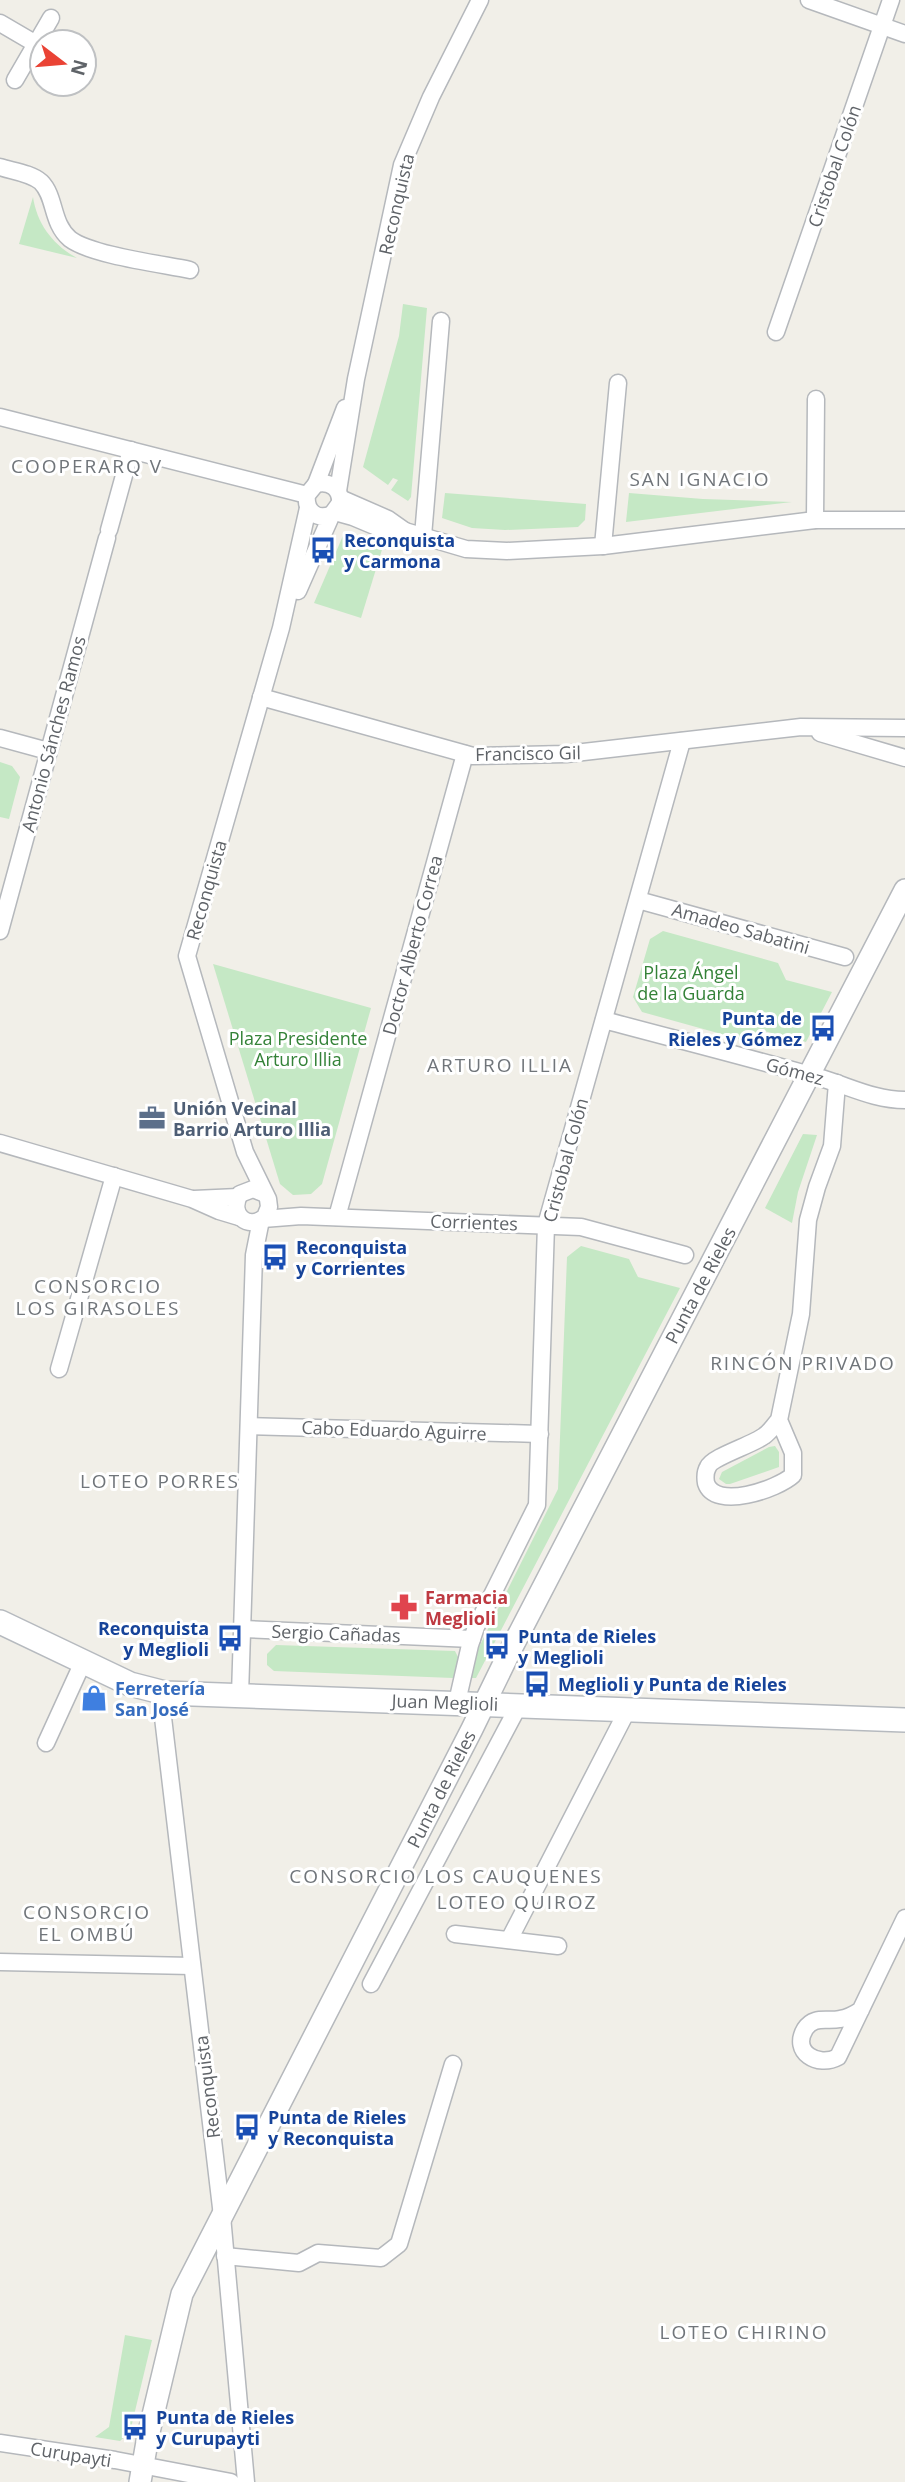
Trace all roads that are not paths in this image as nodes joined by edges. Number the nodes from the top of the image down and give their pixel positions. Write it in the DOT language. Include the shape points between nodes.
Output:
graph roads {
  1 [pos="480,0"];
  2 [pos="809,0"];
  3 [pos="891,0"];
  4 [pos="51,18"];
  5 [pos="0,23"];
  6 [pos="883,26"];
  7 [pos="45,28"];
  8 [pos="905,34"];
  9 [pos="28,39"];
  10 [pos="28,58"];
  11 [pos="15,80"];
  12 [pos="0,167"];
  13 [pos="190,271"];
  14 [pos="441,321"];
  15 [pos="776,332"];
  16 [pos="356,379"];
  17 [pos="618,383"];
  18 [pos="816,399"];
  19 [pos="0,417"];
  20 [pos="131,450"];
  21 [pos="310,496"];
  22 [pos="336,504"];
  23 [pos="814,520"];
  24 [pos="905,520"];
  25 [pos="423,536"];
  26 [pos="603,546"];
  27 [pos="281,628"];
  28 [pos="261,697"];
  29 [pos="801,727"];
  30 [pos="905,727"];
  31 [pos="0,738"];
  32 [pos="682,741"];
  33 [pos="48,751"];
  34 [pos="465,754"];
  35 [pos="905,758"];
  36 [pos="905,891"];
  37 [pos="638,900"];
  38 [pos="0,931"];
  39 [pos="845,957"];
  40 [pos="604,1020"];
  41 [pos="809,1075"];
  42 [pos="837,1083"];
  43 [pos="905,1100"];
  44 [pos="0,1143"];
  45 [pos="245,1152"];
  46 [pos="114,1176"];
  47 [pos="240,1194"];
  48 [pos="266,1198"];
  49 [pos="192,1199"];
  50 [pos="302,1216"];
  51 [pos="337,1217"];
  52 [pos="241,1219"];
  53 [pos="262,1220"];
  54 [pos="546,1225"];
  55 [pos="254,1255"];
  56 [pos="685,1255"];
  57 [pos="59,1369"];
  58 [pos="779,1420"];
  59 [pos="249,1426"];
  60 [pos="540,1434"];
  61 [pos="0,1622"];
  62 [pos="242,1629"];
  63 [pos="472,1639"];
  64 [pos="83,1662"];
  65 [pos="160,1692"];
  66 [pos="240,1696"];
  67 [pos="457,1702"];
  68 [pos="484,1704"];
  69 [pos="519,1705"];
  70 [pos="628,1709"];
  71 [pos="905,1720"];
  72 [pos="46,1743"];
  73 [pos="905,1918"];
  74 [pos="455,1934"];
  75 [pos="509,1940"];
  76 [pos="558,1946"];
  77 [pos="0,1962"];
  78 [pos="192,1966"];
  79 [pos="372,1983"];
  80 [pos="861,2010"];
  81 [pos="453,2064"];
  82 [pos="222,2216"];
  83 [pos="225,2256"];
  84 [pos="0,2443"];
  85 [pos="141,2474"];
  86 [pos="231,2482"];
  87 [pos="246,2482"];
  1 -- 16 [label="street, Reconquista" via="402,165"];
  2 -- 6 [label="street"];
  3 -- 6 [label="street, Cristobal Colón"];
  4 -- 7 [label="street"];
  5 -- 9 [label="street"];
  6 -- 8 [label="street"];
  6 -- 15 [label="street, Cristobal Colón"];
  10 -- 11 [label="street"];
  12 -- 13 [label="street" via="40,182 58,226 81,246"];
  14 -- 25 [label="street"];
  16 -- 21 [label="street, Reconquista"];
  16 -- 22 [label="street, Reconquista"];
  17 -- 26 [label="street"];
  18 -- 23 [label="street"];
  19 -- 20 [label="street"];
  20 -- 21 [label="street"];
  20 -- 33 [label="street, Antonio Sánches Ramos"];
  21 -- 22 [label="street" via="329,483"];
  21 -- 22 [label="street" via="317,516 328,516"];
  21 -- 27 [label="street, Reconquista"];
  22 -- 25 [label="street" via="388,519"];
  22 -- 27 [label="street, Reconquista"];
  23 -- 24 [label="street"];
  23 -- 26 [label="street"];
  25 -- 26 [label="street" via="466,549"];
  27 -- 28 [label="street, Reconquista"];
  28 -- 34 [label="street, Francisco Gil"];
  28 -- 45 [label="street, Reconquista" via="187,957"];
  29 -- 30 [label="street, Francisco Gil"];
  29 -- 32 [label="street, Francisco Gil"];
  29 -- 35 [label="street, Francisco Gil"];
  31 -- 33 [label="street"];
  32 -- 34 [label="street, Francisco Gil" via="566,754"];
  32 -- 37 [label="street, Cristobal Colón"];
  33 -- 38 [label="street, Antonio Sánches Ramos"];
  34 -- 51 [label="street, Doctor Alberto Correa"];
  36 -- 41 [label="street, Punta de Rieles"];
  37 -- 39 [label="street, Amadeo Sabatini"];
  37 -- 40 [label="street, Cristobal Colón"];
  40 -- 41 [label="street, Gómez"];
  40 -- 54 [label="street, Cristobal Colón"];
  41 -- 42 [label="street, Gómez"];
  41 -- 68 [label="street, Punta de Rieles"];
  42 -- 43 [label="street, Gómez" via="886,1099"];
  42 -- 58 [label="street" via="832,1146 808,1220 801,1314"];
  44 -- 46 [label="street"];
  45 -- 47 [label="street, Reconquista"];
  45 -- 48 [label="street, Reconquista"];
  46 -- 49 [label="street"];
  46 -- 57 [label="street"];
  47 -- 48 [label="street" via="253,1189"];
  47 -- 49 [label="street"];
  47 -- 52 [label="street" via="235,1209"];
  48 -- 50 [label="street, Corrientes" via="286,1212"];
  48 -- 53 [label="street" via="268,1210"];
  49 -- 52 [label="street"];
  50 -- 51 [label="street, Corrientes"];
  50 -- 53 [label="street, Corrientes"];
  51 -- 54 [label="street, Corrientes"];
  52 -- 53 [label="street"];
  52 -- 55 [label="street"];
  53 -- 55 [label="street"];
  54 -- 56 [label="street, Corrientes" via="581,1227"];
  54 -- 60 [label="street, Cristobal Colón"];
  55 -- 59 [label="street"];
  58 -- 58 [label="street" via="765,1435 708,1464 709,1490 728,1497 742,1495 785,1482 793,1475 793,1453"];
  59 -- 60 [label="street, Cabo Eduardo Aguirre"];
  59 -- 62 [label="street"];
  60 -- 63 [label="street, Cristobal Colón" via="537,1504"];
  61 -- 64 [label="main road, Juan Meglioli"];
  62 -- 63 [label="street, Sergio Cañadas"];
  62 -- 66 [label="street"];
  63 -- 67 [label="street, Cristobal Colón"];
  64 -- 65 [label="main road, Juan Meglioli"];
  64 -- 72 [label="street"];
  65 -- 66 [label="main road, Juan Meglioli"];
  65 -- 78 [label="street, Reconquista"];
  66 -- 67 [label="main road, Juan Meglioli"];
  67 -- 68 [label="main road, Juan Meglioli"];
  68 -- 69 [label="main road, Juan Meglioli"];
  68 -- 82 [label="street, Punta de Rieles"];
  69 -- 70 [label="main road, Juan Meglioli"];
  69 -- 79 [label="street"];
  70 -- 71 [label="main road, Juan Meglioli"];
  70 -- 75 [label="street"];
  73 -- 80 [label="street"];
  74 -- 75 [label="street"];
  75 -- 76 [label="street"];
  77 -- 78 [label="street"];
  78 -- 82 [label="street, Reconquista"];
  81 -- 83 [label="street" via="399,2244 381,2258 318,2253 299,2263"];
  82 -- 83 [label="street, Reconquista"];
  82 -- 85 [label="street, Punta de Rieles" via="182,2294"];
  83 -- 87 [label="street, Reconquista"];
  84 -- 85 [label="street, Curupayti"];
  85 -- 86 [label="street, Curupayti"];
}
